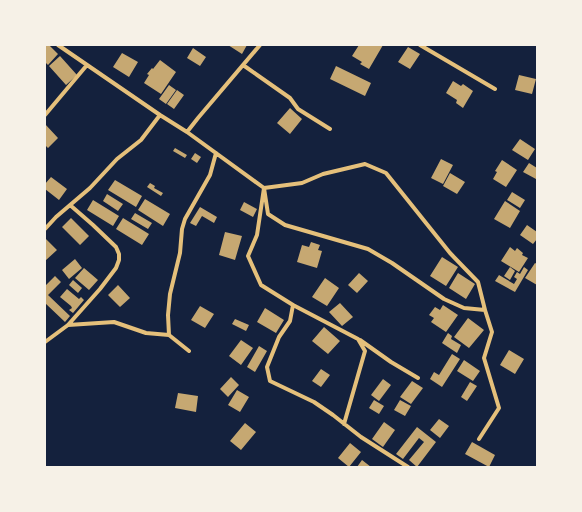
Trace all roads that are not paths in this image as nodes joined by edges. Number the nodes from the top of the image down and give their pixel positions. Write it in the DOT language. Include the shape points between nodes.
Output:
graph roads {
  1 [pos="58,45"];
  2 [pos="260,45"];
  3 [pos="420,45"];
  4 [pos="87,65"];
  5 [pos="243,65"];
  6 [pos="495,89"];
  7 [pos="45,115"];
  8 [pos="160,115"];
  9 [pos="330,129"];
  10 [pos="187,132"];
  11 [pos="216,153"];
  12 [pos="264,188"];
  13 [pos="70,206"];
  14 [pos="45,229"];
  15 [pos="293,305"];
  16 [pos="485,310"];
  17 [pos="68,325"];
  18 [pos="169,335"];
  19 [pos="358,339"];
  20 [pos="45,342"];
  21 [pos="189,351"];
  22 [pos="418,378"];
  23 [pos="344,424"];
  24 [pos="479,439"];
  25 [pos="408,467"];
  1 -- 4 [label="street"];
  2 -- 5 [label="street"];
  3 -- 6 [label="street"];
  4 -- 7 [label="street"];
  4 -- 8 [label="street"];
  5 -- 9 [label="street" via="290,98 298,109"];
  5 -- 10 [label="street"];
  8 -- 10 [label="street"];
  8 -- 13 [label="street" via="141,140 116,159"];
  10 -- 11 [label="street"];
  11 -- 12 [label="street"];
  11 -- 18 [label="street" via="210,175 182,229 180,254 170,294"];
  12 -- 15 [label="street" via="257,235 248,256 261,285"];
  12 -- 16 [label="street" via="268,214 285,225 368,249 444,299 464,308"];
  12 -- 16 [label="street" via="302,183 323,174 365,164 386,173 450,253 478,282"];
  13 -- 14 [label="street"];
  13 -- 17 [label="street" via="116,247 119,260 100,289"];
  15 -- 19 [label="street"];
  15 -- 23 [label="street" via="290,321 279,337 267,367 270,381 314,402"];
  16 -- 24 [label="street" via="492,332 484,358 499,408"];
  17 -- 18 [label="street" via="114,322 146,333"];
  17 -- 20 [label="street"];
  18 -- 21 [label="street"];
  19 -- 22 [label="street"];
  19 -- 23 [label="street" via="365,351"];
  23 -- 25 [label="street"];
}
